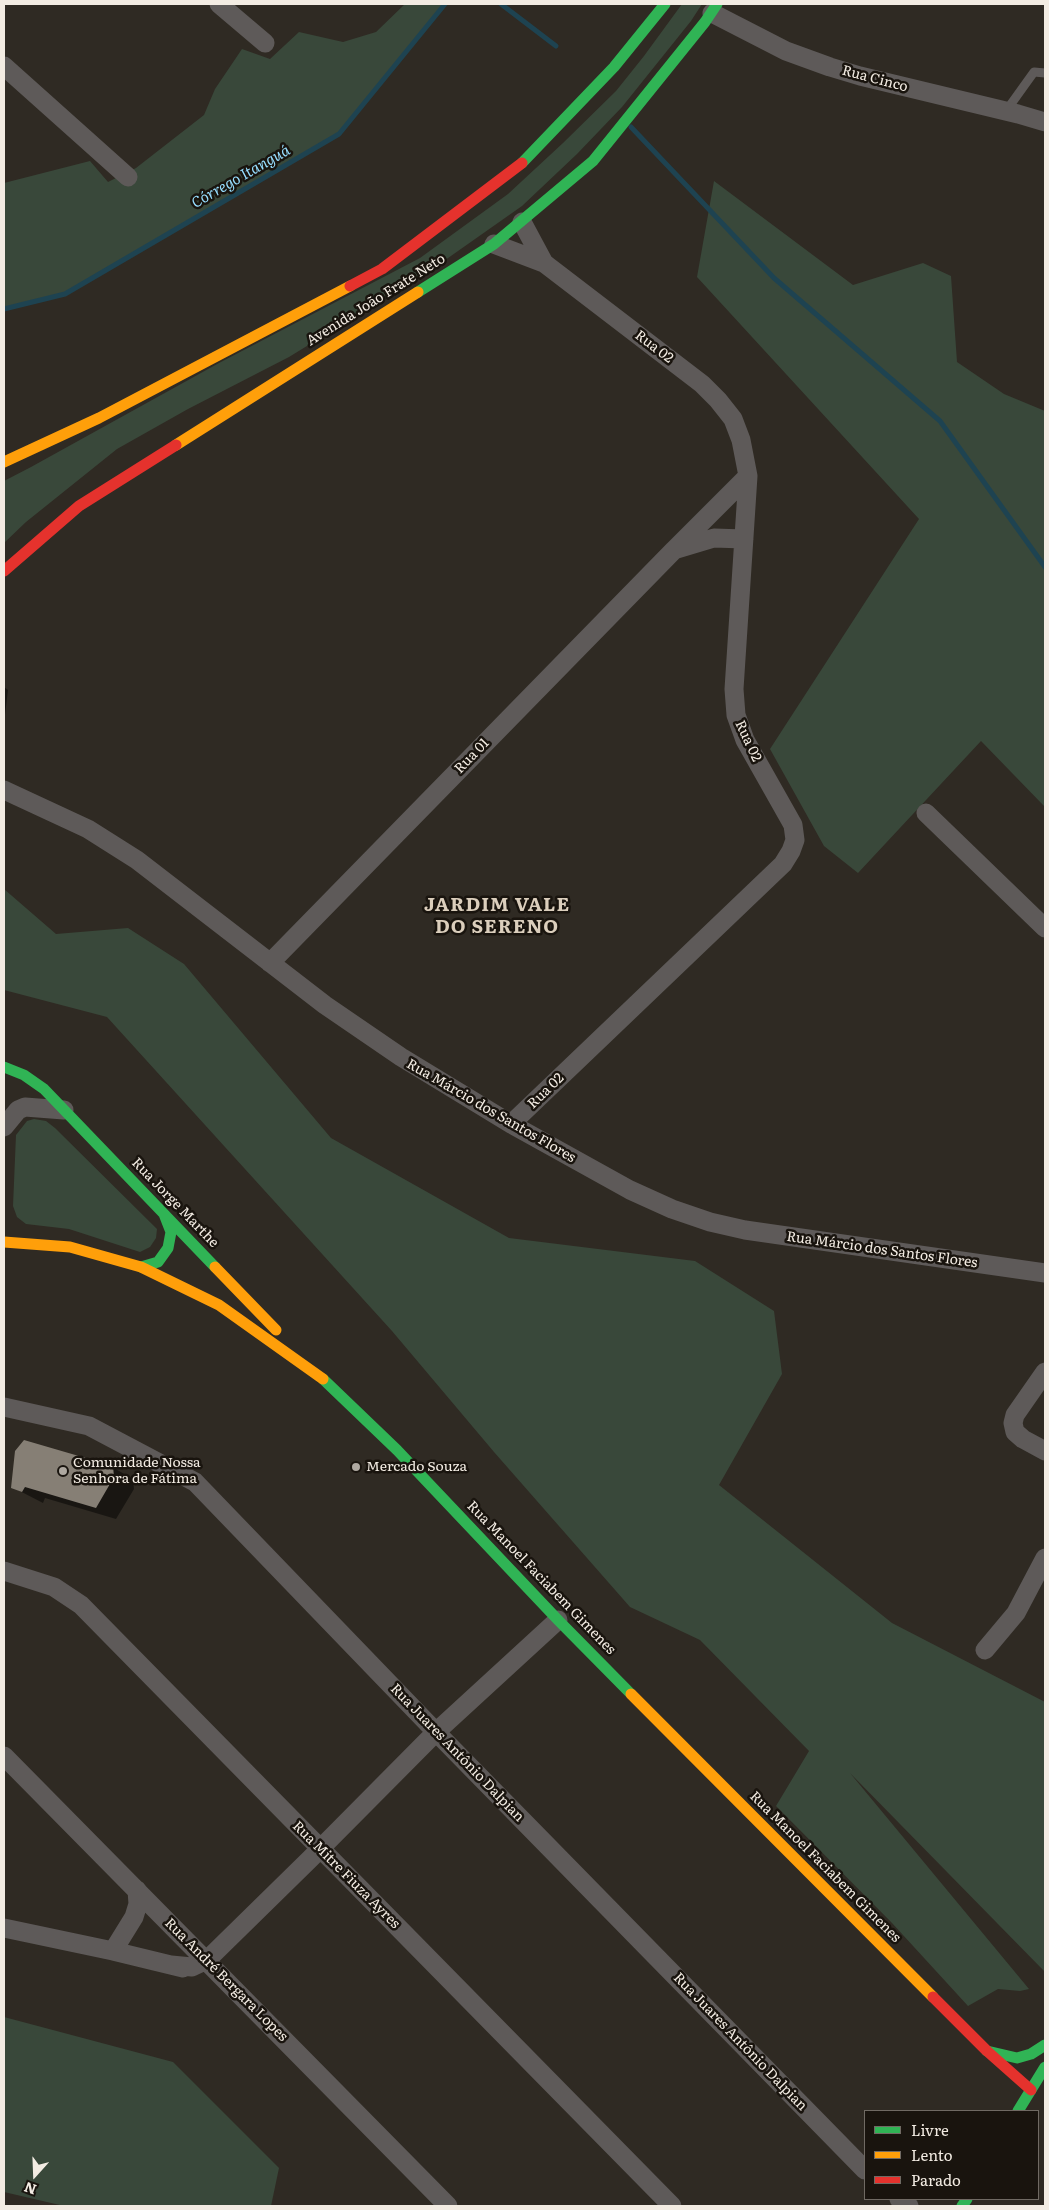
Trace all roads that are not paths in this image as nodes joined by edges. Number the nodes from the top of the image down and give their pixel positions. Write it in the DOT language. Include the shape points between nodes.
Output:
graph roads {
  1 [pos="219,4"];
  2 [pos="665,4"];
  3 [pos="714,8"];
  4 [pos="265,43"];
  5 [pos="4,66"];
  6 [pos="1045,73"];
  7 [pos="1006,111"];
  8 [pos="1045,122"];
  9 [pos="128,177"];
  10 [pos="522,222"];
  11 [pos="494,244"];
  12 [pos="544,263"];
  13 [pos="4,462"];
  14 [pos="748,476"];
  15 [pos="744,539"];
  16 [pos="674,550"];
  17 [pos="4,571"];
  18 [pos="4,790"];
  19 [pos="926,813"];
  20 [pos="1045,928"];
  21 [pos="270,962"];
  22 [pos="4,1067"];
  23 [pos="64,1110"];
  24 [pos="511,1124"];
  25 [pos="4,1127"];
  26 [pos="164,1214"];
  27 [pos="4,1242"];
  28 [pos="140,1267"];
  29 [pos="1045,1273"];
  30 [pos="316,1372"];
  31 [pos="1045,1372"];
  32 [pos="4,1406"];
  33 [pos="1045,1450"];
  34 [pos="1045,1558"];
  35 [pos="4,1571"];
  36 [pos="558,1620"];
  37 [pos="985,1650"];
  38 [pos="436,1732"];
  39 [pos="5,1758"];
  40 [pos="320,1849"];
  41 [pos="137,1890"];
  42 [pos="4,1928"];
  43 [pos="113,1951"];
  44 [pos="207,1960"];
  45 [pos="171,1965"];
  46 [pos="233,1986"];
  47 [pos="1045,2045"];
  48 [pos="987,2050"];
  49 [pos="1045,2067"];
  50 [pos="1031,2090"];
  51 [pos="1019,2110"];
  52 [pos="864,2169"];
  53 [pos="448,2206"];
  54 [pos="672,2206"];
  1 -- 4 [label="street"];
  2 -- 13 [label="street, Avenida João Frate Neto" via="614,67 523,163 382,269 100,418"];
  3 -- 7 [label="street, Rua Cinco" via="786,51 830,67"];
  3 -- 10 [label="street, Avenida João Frate Neto" via="593,161"];
  5 -- 9 [label="street"];
  6 -- 7 [label="lane" via="1034,72"];
  7 -- 8 [label="street, Rua Cinco"];
  10 -- 11 [label="street, Avenida João Frate Neto"];
  10 -- 12 [label="street, Rua 02"];
  11 -- 12 [label="street, Rua 02"];
  11 -- 17 [label="street, Avenida João Frate Neto" via="79,506"];
  12 -- 14 [label="street, Rua 02" via="702,384 718,400 733,419"];
  14 -- 15 [label="street, Rua 02"];
  14 -- 16 [label="street, Rua 01"];
  15 -- 16 [label="street, Rua 01" via="714,538"];
  15 -- 24 [label="street, Rua 02" via="734,689 736,715 745,740 793,825 795,840 791,851 769,878"];
  16 -- 21 [label="street, Rua 01"];
  18 -- 21 [label="street, Rua Márcio dos Santos Flores" via="88,829 137,860"];
  19 -- 20 [label="street"];
  21 -- 24 [label="street, Rua Márcio dos Santos Flores" via="401,1058"];
  22 -- 23 [label="street, Rua Jorge Marthe" via="24,1075 44,1089"];
  23 -- 25 [label="street" via="18,1110"];
  23 -- 26 [label="street, Rua Jorge Marthe"];
  24 -- 29 [label="street, Rua Márcio dos Santos Flores" via="630,1190 710,1222 786,1237"];
  26 -- 28 [label="street" via="171,1232 168,1248 158,1262"];
  26 -- 30 [label="street, Rua Jorge Marthe"];
  27 -- 28 [label="street, Rua Manoel Faciabem Gimenes" via="70,1247"];
  28 -- 30 [label="street, Rua Manoel Faciabem Gimenes" via="219,1305"];
  30 -- 36 [label="street, Rua Manoel Faciabem Gimenes" via="398,1450"];
  31 -- 33 [label="street" via="1013,1422 1015,1432"];
  32 -- 38 [label="street, Rua Juares Antônio Dalpian" via="89,1426 195,1482"];
  34 -- 37 [label="street" via="1016,1613"];
  35 -- 40 [label="street, Rua Mitre Fiuza Ayres" via="54,1587 81,1605"];
  36 -- 38 [label="street"];
  36 -- 48 [label="street, Rua Manoel Faciabem Gimenes"];
  38 -- 40 [label="street"];
  38 -- 52 [label="street, Rua Juares Antônio Dalpian"];
  39 -- 41 [label="street, Rua André Bergara Lopes"];
  40 -- 44 [label="street"];
  40 -- 54 [label="street, Rua Mitre Fiuza Ayres"];
  41 -- 43 [label="street" via="138,1904 134,1917"];
  41 -- 44 [label="street, Rua André Bergara Lopes"];
  42 -- 43 [label="street"];
  43 -- 45 [label="street"];
  44 -- 45 [label="street" via="192,1967"];
  44 -- 46 [label="street, Rua André Bergara Lopes"];
  45 -- 46 [label="street"];
  46 -- 53 [label="street, Rua André Bergara Lopes"];
  47 -- 48 [label="street, Rua Manoel Faciabem Gimenes" via="1017,2058 1006,2058"];
  48 -- 50 [label="street, Rua Manoel Faciabem Gimenes"];
  49 -- 50 [label="street"];
  50 -- 51 [label="street"];
}
